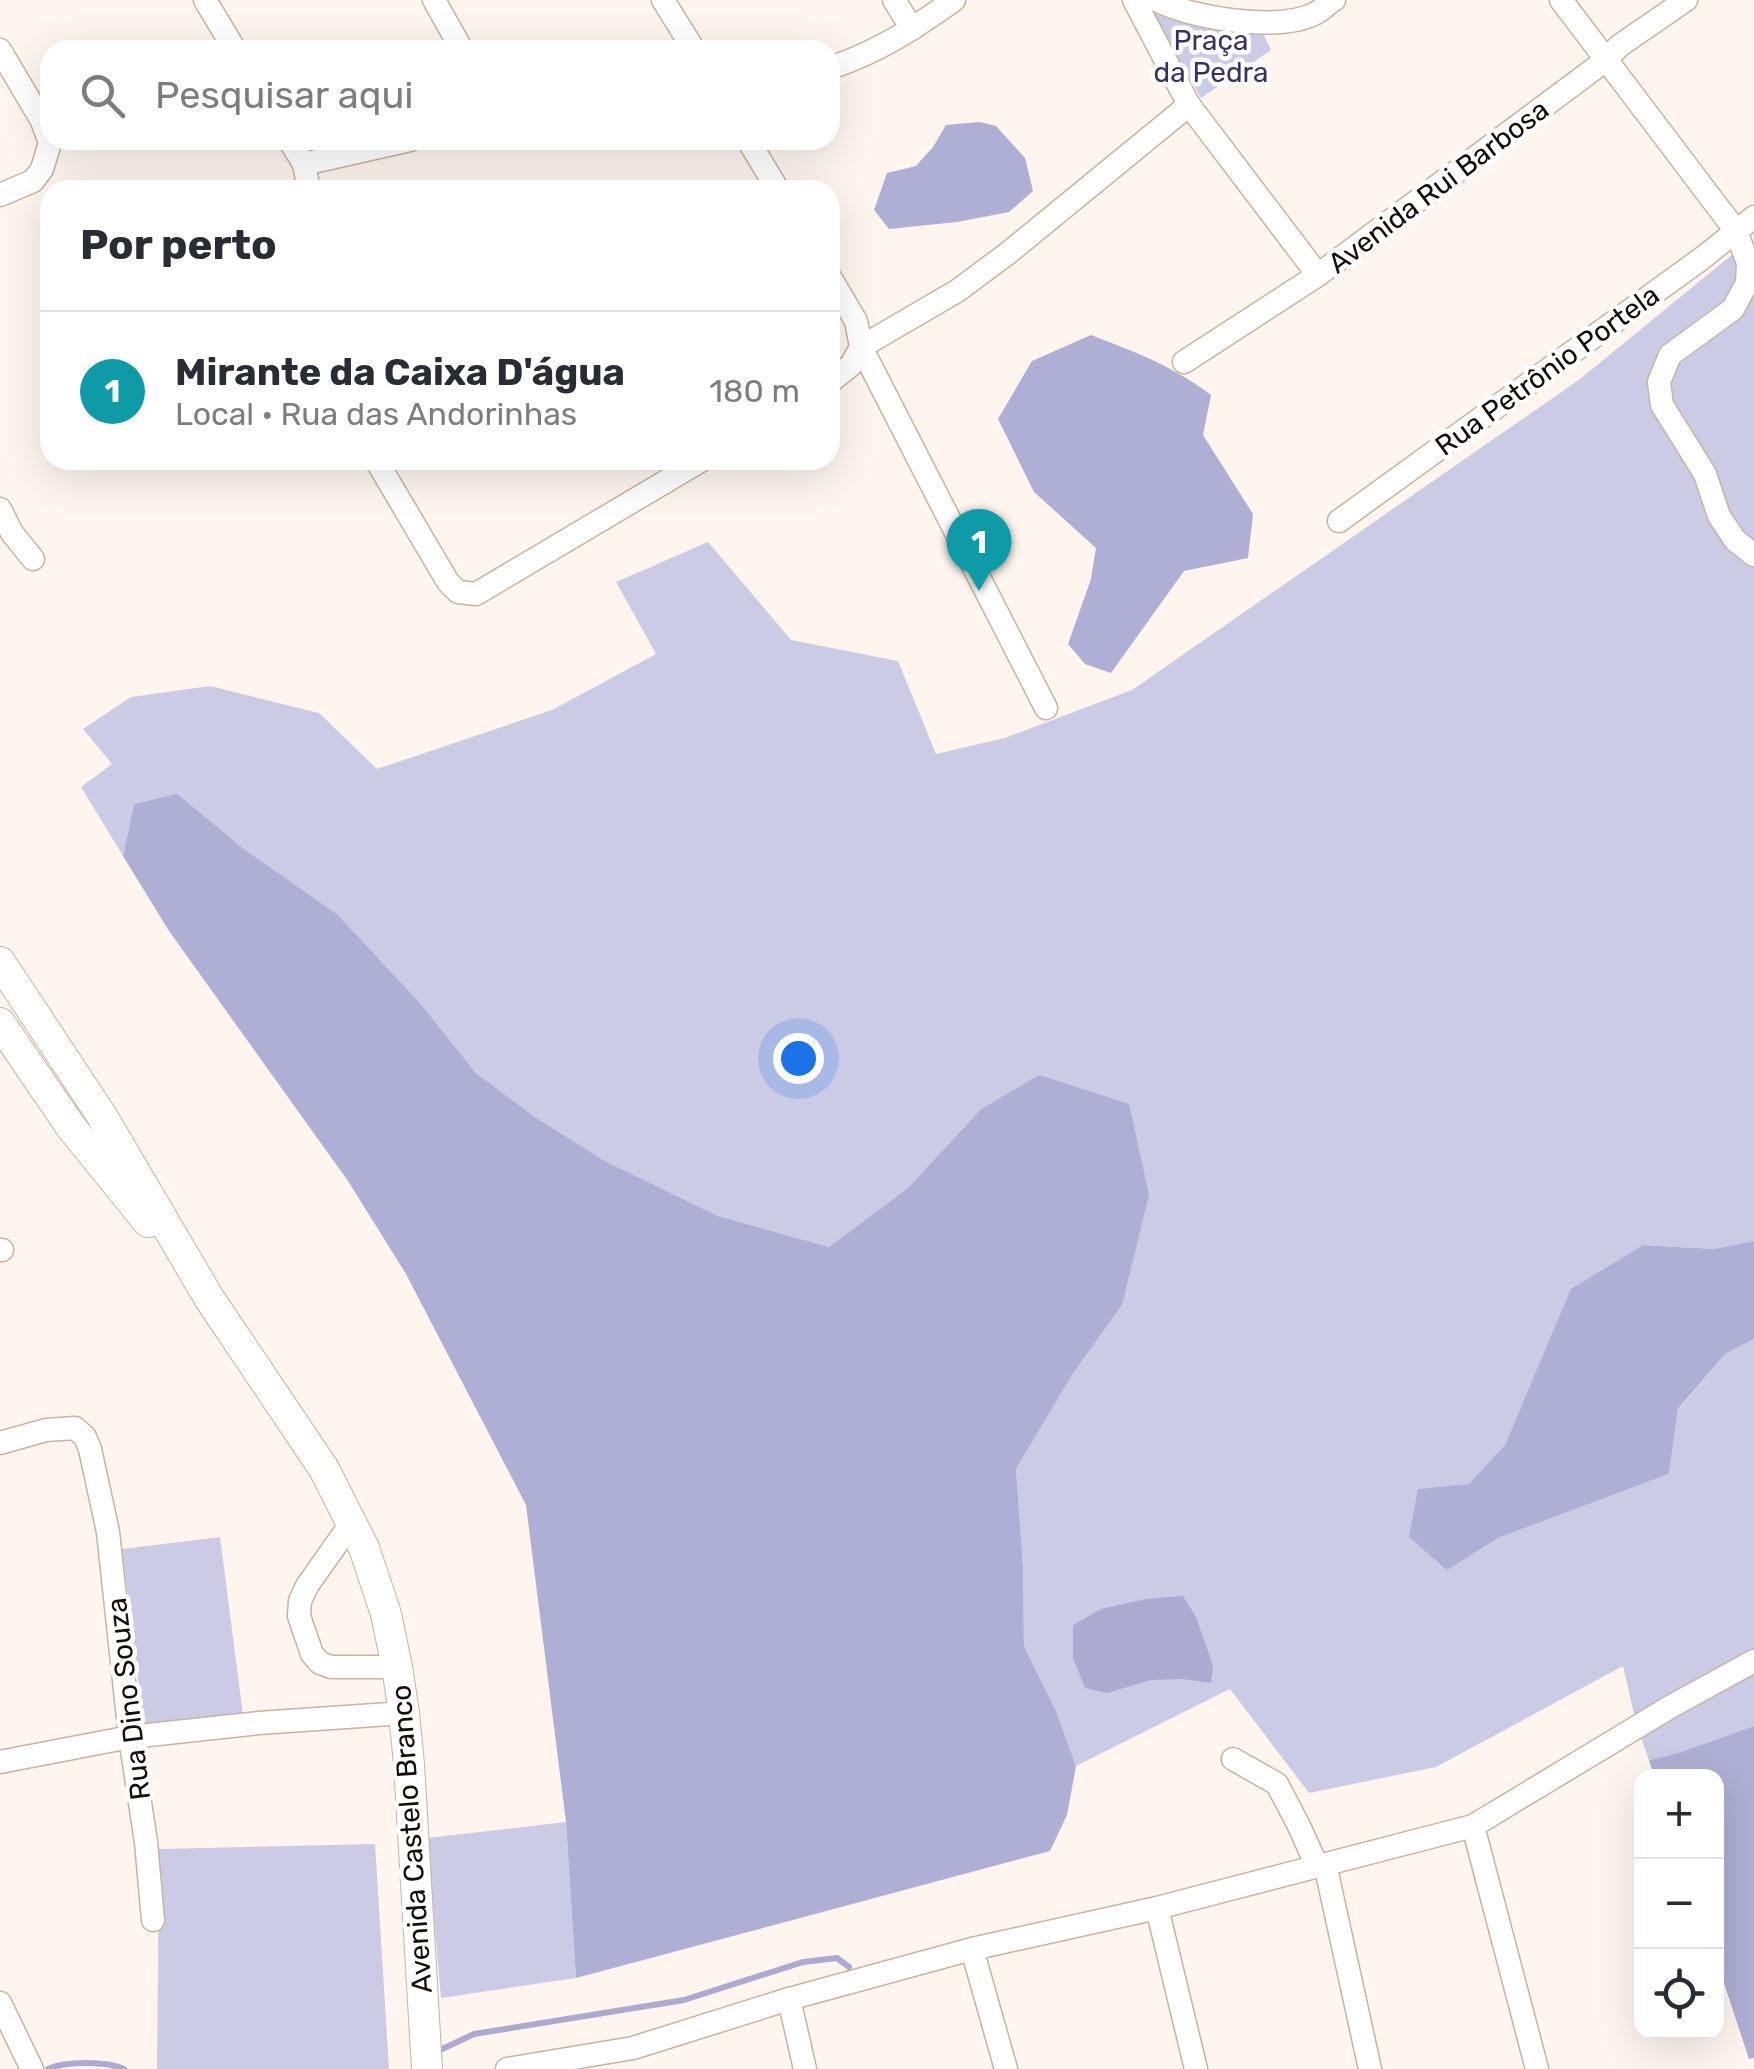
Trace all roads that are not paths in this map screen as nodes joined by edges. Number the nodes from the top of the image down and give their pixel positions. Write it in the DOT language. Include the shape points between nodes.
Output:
graph roads {
  1 [pos="205,0"];
  2 [pos="434,0"];
  3 [pos="663,0"];
  4 [pos="894,0"];
  5 [pos="954,0"];
  6 [pos="1134,0"];
  7 [pos="1156,0"];
  8 [pos="1334,0"];
  9 [pos="1561,0"];
  10 [pos="1686,0"];
  11 [pos="912,30"];
  12 [pos="229,40"];
  13 [pos="456,40"];
  14 [pos="688,40"];
  15 [pos="0,50"];
  16 [pos="1606,60"];
  17 [pos="840,65"];
  18 [pos="1189,105"];
  19 [pos="40,119"];
  20 [pos="48,150"];
  21 [pos="295,150"];
  22 [pos="366,150"];
  23 [pos="754,150"];
  24 [pos="304,164"];
  25 [pos="307,180"];
  26 [pos="772,180"];
  27 [pos="0,196"];
  28 [pos="1748,225"];
  29 [pos="1318,276"];
  30 [pos="840,294"];
  31 [pos="861,347"];
  32 [pos="1184,362"];
  33 [pos="840,374"];
  34 [pos="382,470"];
  35 [pos="685,470"];
  36 [pos="0,509"];
  37 [pos="1339,522"];
  38 [pos="1754,556"];
  39 [pos="33,559"];
  40 [pos="1046,708"];
  41 [pos="0,962"];
  42 [pos="2,1028"];
  43 [pos="210,1298"];
  44 [pos="0,1443"];
  45 [pos="352,1522"];
  46 [pos="1754,1661"];
  47 [pos="398,1667"];
  48 [pos="404,1713"];
  49 [pos="130,1737"];
  50 [pos="1233,1759"];
  51 [pos="0,1762"];
  52 [pos="1473,1826"];
  53 [pos="1321,1865"];
  54 [pos="1157,1908"];
  55 [pos="153,1920"];
  56 [pos="972,1949"];
  57 [pos="789,1999"];
  58 [pos="0,2003"];
  59 [pos="636,2058"];
  60 [pos="32,2068"];
  61 [pos="427,2069"];
  62 [pos="507,2069"];
  63 [pos="805,2069"];
  64 [pos="1006,2069"];
  65 [pos="1196,2069"];
  66 [pos="1370,2069"];
  67 [pos="1536,2069"];
  1 -- 12 [label="street"];
  2 -- 13 [label="street"];
  3 -- 14 [label="street"];
  4 -- 11 [label="street"];
  5 -- 11 [label="street"];
  6 -- 18 [label="street"];
  7 -- 8 [label="street" via="1258,23 1314,14"];
  9 -- 16 [label="street"];
  10 -- 16 [label="street, Avenida Rui Barbosa"];
  11 -- 17 [label="street"];
  15 -- 19 [label="street"];
  16 -- 28 [label="street"];
  16 -- 29 [label="street, Avenida Rui Barbosa"];
  18 -- 29 [label="street"];
  18 -- 31 [label="street" via="1007,254"];
  20 -- 27 [label="street" via="42,169 26,185"];
  21 -- 24 [label="street"];
  22 -- 24 [label="street"];
  23 -- 26 [label="street"];
  24 -- 25 [label="street"];
  28 -- 37 [label="street, Rua Petrônio Portela"];
  28 -- 38 [label="street" via="1746,283 1732,309 1670,355 1659,382 1662,405 1705,474 1719,516"];
  29 -- 32 [label="street, Avenida Rui Barbosa"];
  30 -- 31 [label="street"];
  31 -- 33 [label="street"];
  31 -- 40 [label="street"];
  34 -- 35 [label="street" via="448,582 458,592 476,594"];
  36 -- 39 [label="street"];
  41 -- 43 [label="main road, Avenida Castelo Branco"];
  42 -- 43 [label="main road, Avenida Castelo Branco" via="99,1163"];
  43 -- 45 [label="main road, Avenida Castelo Branco"];
  44 -- 49 [label="street, Rua Dino Souza" via="75,1428 90,1449 108,1532"];
  45 -- 47 [label="main road, Avenida Castelo Branco"];
  45 -- 47 [label="street" via="307,1586 299,1616 320,1663"];
  46 -- 52 [label="street"];
  47 -- 48 [label="main road, Avenida Castelo Branco"];
  48 -- 49 [label="street"];
  48 -- 61 [label="main road, Avenida Castelo Branco"];
  49 -- 51 [label="street"];
  49 -- 55 [label="street, Rua Dino Souza"];
  50 -- 53 [label="street" via="1277,1784"];
  52 -- 53 [label="street"];
  52 -- 67 [label="street"];
  53 -- 54 [label="street"];
  53 -- 66 [label="street"];
  54 -- 56 [label="street"];
  54 -- 65 [label="street"];
  56 -- 57 [label="street"];
  56 -- 64 [label="street"];
  57 -- 59 [label="street"];
  57 -- 63 [label="street"];
  58 -- 60 [label="street"];
  59 -- 62 [label="street"];
}
